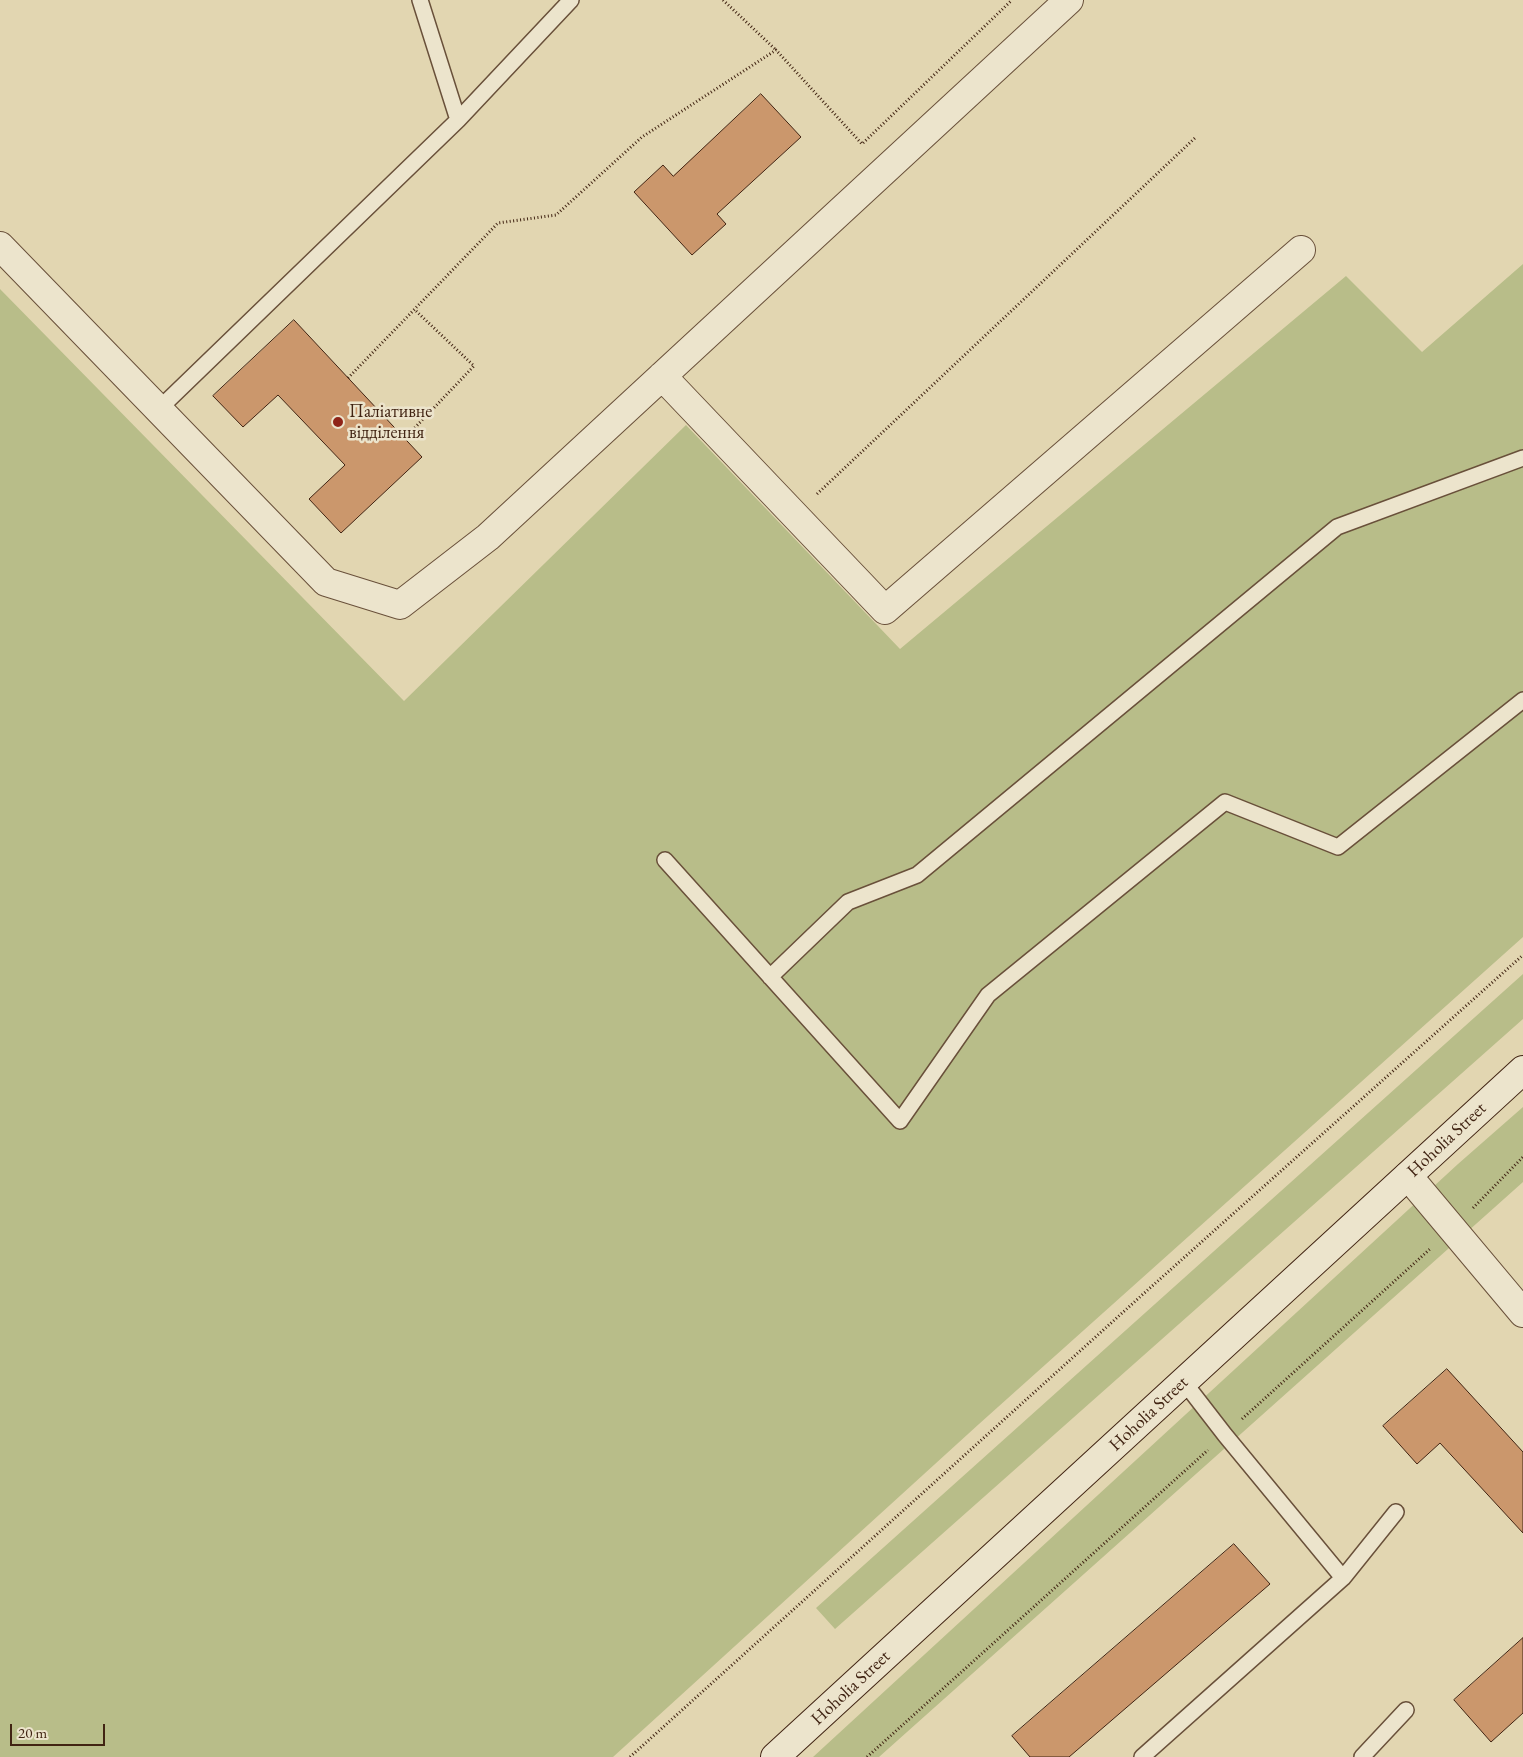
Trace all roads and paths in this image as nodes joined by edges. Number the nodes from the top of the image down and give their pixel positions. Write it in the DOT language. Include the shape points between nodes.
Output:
graph roads {
  1 [pos="420,0"];
  2 [pos="571,0"];
  3 [pos="723,0"];
  4 [pos="1012,0"];
  5 [pos="1069,0"];
  6 [pos="776,50"];
  7 [pos="458,120"];
  8 [pos="1196,137"];
  9 [pos="0,246"];
  10 [pos="1300,250"];
  11 [pos="414,310"];
  12 [pos="662,376"];
  13 [pos="348,378"];
  14 [pos="159,409"];
  15 [pos="405,438"];
  16 [pos="1523,459"];
  17 [pos="795,515"];
  18 [pos="1523,700"];
  19 [pos="665,860"];
  20 [pos="1523,955"];
  21 [pos="770,977"];
  22 [pos="1523,1070"];
  23 [pos="1523,1157"];
  24 [pos="1408,1176"];
  25 [pos="1452,1229"];
  26 [pos="1523,1313"];
  27 [pos="1184,1382"];
  28 [pos="1224,1435"];
  29 [pos="1396,1512"];
  30 [pos="1343,1578"];
  31 [pos="1406,1710"];
  32 [pos="630,1757"];
  33 [pos="775,1757"];
  34 [pos="867,1757"];
  35 [pos="1142,1757"];
  36 [pos="1362,1757"];
  1 -- 7 [label="lane"];
  2 -- 7 [label="lane"];
  3 -- 6 [label="path"];
  4 -- 6 [label="path" via="862,144"];
  5 -- 12 [label="street"];
  6 -- 11 [label="path" via="642,137 556,215 498,223"];
  7 -- 14 [label="lane"];
  8 -- 17 [label="path"];
  9 -- 14 [label="street"];
  10 -- 17 [label="street" via="885,610"];
  11 -- 13 [label="path"];
  11 -- 15 [label="path" via="474,366"];
  12 -- 14 [label="street" via="488,538 400,605 326,582"];
  12 -- 17 [label="street"];
  16 -- 21 [label="lane" via="1337,527 917,875 848,902"];
  18 -- 21 [label="lane" via="1338,847 1225,802 988,995 900,1121"];
  19 -- 21 [label="lane"];
  20 -- 32 [label="path"];
  22 -- 24 [label="street, Hoholia Street"];
  23 -- 25 [label="path"];
  24 -- 25 [label="street"];
  24 -- 27 [label="street, Hoholia Street"];
  25 -- 26 [label="street"];
  25 -- 28 [label="path"];
  27 -- 28 [label="lane"];
  27 -- 33 [label="street, Hoholia Street"];
  28 -- 30 [label="lane"];
  28 -- 34 [label="path"];
  29 -- 30 [label="lane"];
  30 -- 35 [label="lane"];
  31 -- 36 [label="lane"];
}
